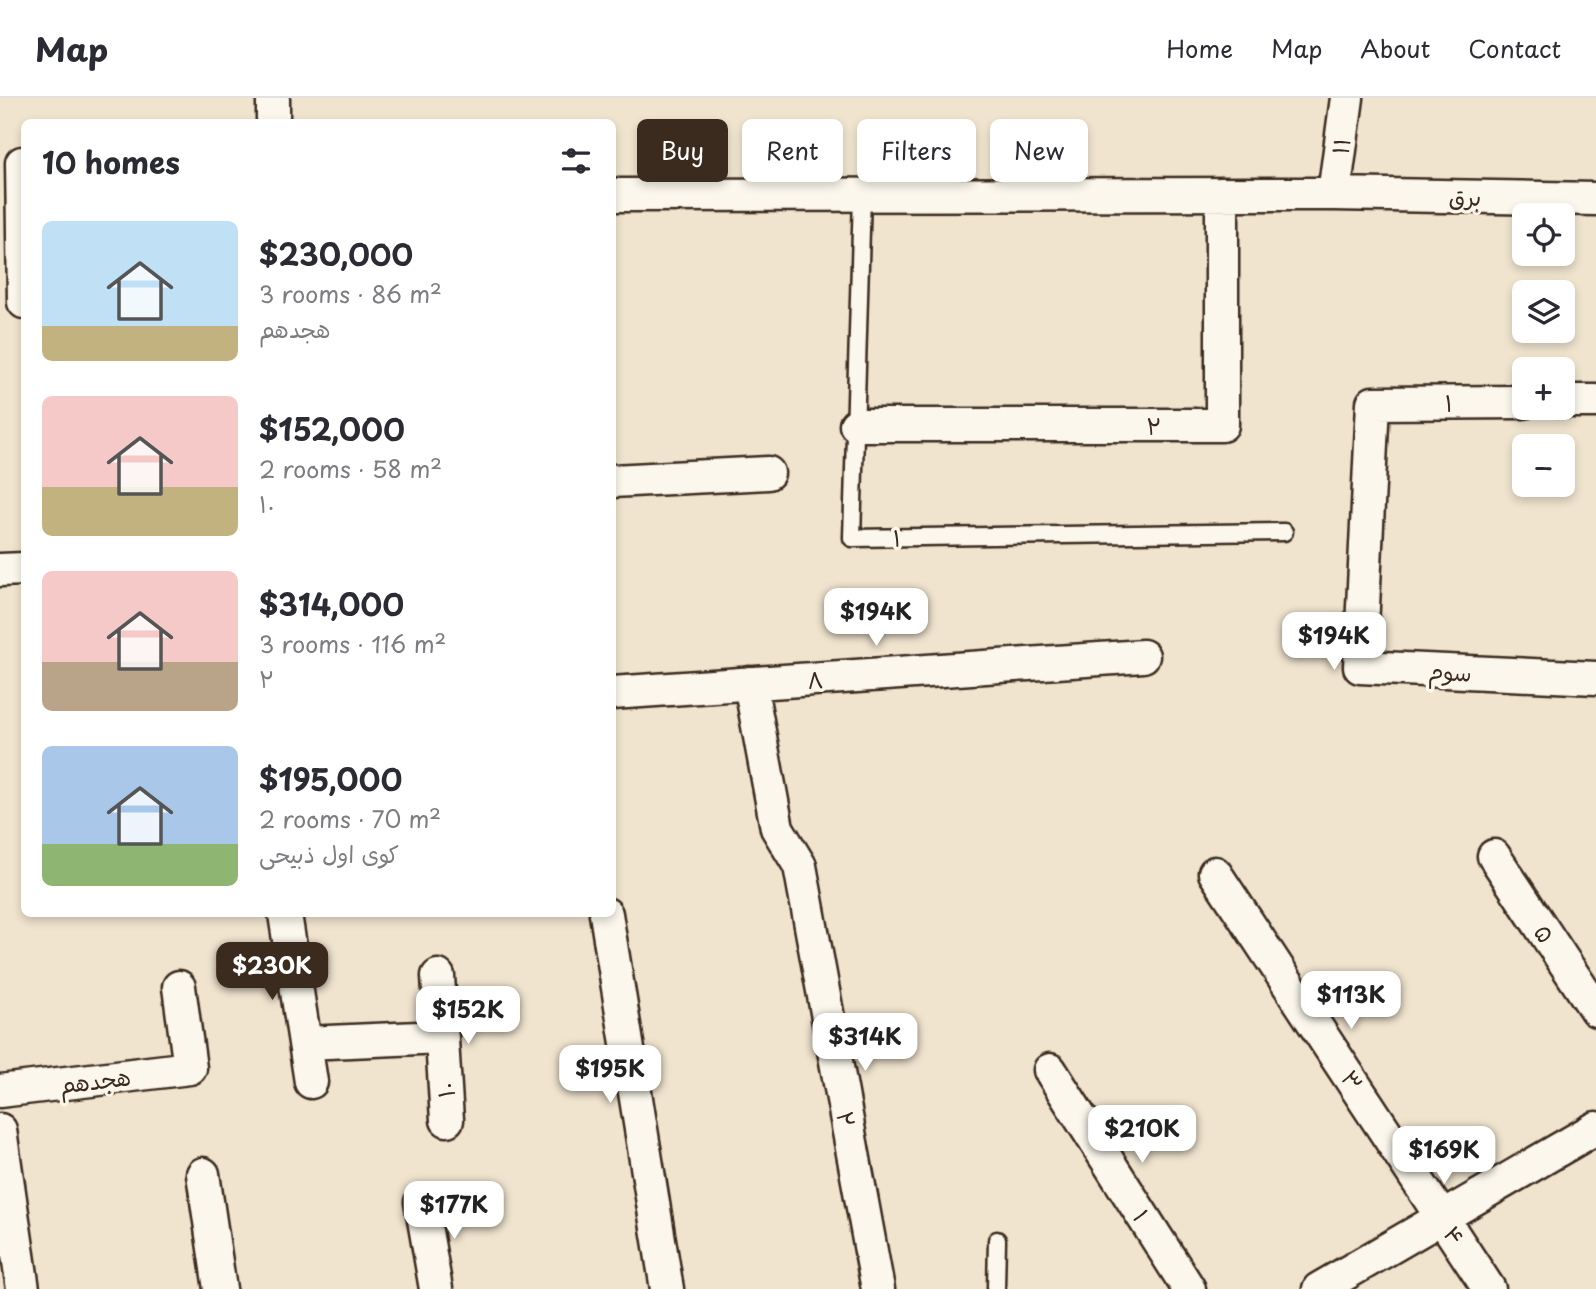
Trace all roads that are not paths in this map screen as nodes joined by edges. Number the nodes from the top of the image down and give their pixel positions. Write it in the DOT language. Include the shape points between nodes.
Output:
graph roads {
  1 [pos="273,98"];
  2 [pos="1347,98"];
  3 [pos="273,119"];
  4 [pos="1222,194"];
  5 [pos="1334,194"];
  6 [pos="616,195"];
  7 [pos="862,195"];
  8 [pos="1596,199"];
  9 [pos="1512,401"];
  10 [pos="1575,401"];
  11 [pos="1596,401"];
  12 [pos="1373,403"];
  13 [pos="856,425"];
  14 [pos="768,473"];
  15 [pos="616,481"];
  16 [pos="1284,532"];
  17 [pos="21,569"];
  18 [pos="0,570"];
  19 [pos="1143,656"];
  20 [pos="1596,678"];
  21 [pos="750,683"];
  22 [pos="616,693"];
  23 [pos="1494,856"];
  24 [pos="1215,873"];
  25 [pos="285,917"];
  26 [pos="606,917"];
  27 [pos="438,976"];
  28 [pos="179,987"];
  29 [pos="1596,1010"];
  30 [pos="442,1037"];
  31 [pos="305,1044"];
  32 [pos="1049,1070"];
  33 [pos="310,1082"];
  34 [pos="0,1091"];
  35 [pos="447,1119"];
  36 [pos="1596,1128"];
  37 [pos="0,1130"];
  38 [pos="203,1174"];
  39 [pos="421,1202"];
  40 [pos="1443,1217"];
  41 [pos="997,1240"];
  42 [pos="23,1289"];
  43 [pos="220,1289"];
  44 [pos="436,1289"];
  45 [pos="667,1289"];
  46 [pos="878,1289"];
  47 [pos="996,1289"];
  48 [pos="1189,1289"];
  49 [pos="1319,1289"];
  50 [pos="1489,1289"];
  1 -- 3 [label="street"];
  2 -- 5 [label="street, ۱۱"];
  4 -- 5 [label="street, برق"];
  4 -- 7 [label="street, برق"];
  4 -- 13 [label="street, ۲" via="1222,425"];
  5 -- 8 [label="street, برق"];
  6 -- 7 [label="street, برق"];
  7 -- 13 [label="lane, ۱"];
  9 -- 12 [label="street, ۱"];
  10 -- 11 [label="street"];
  12 -- 20 [label="street, سوم" via="1360,667"];
  13 -- 16 [label="lane, ۱" via="852,538"];
  14 -- 15 [label="street"];
  17 -- 18 [label="street"];
  19 -- 21 [label="street, ۸"];
  21 -- 22 [label="street, ۸"];
  21 -- 46 [label="street, ۲" via="777,828 800,866"];
  23 -- 29 [label="street, ۵"];
  24 -- 40 [label="street, ۳"];
  25 -- 31 [label="street"];
  26 -- 45 [label="street"];
  27 -- 30 [label="street, ۱۰"];
  28 -- 34 [label="street, هجدهم" via="190,1068"];
  30 -- 31 [label="street"];
  30 -- 35 [label="street, ۱۰"];
  31 -- 33 [label="street"];
  32 -- 48 [label="street, ۱"];
  36 -- 40 [label="street"];
  37 -- 42 [label="street"];
  38 -- 43 [label="street"];
  39 -- 44 [label="street"];
  40 -- 49 [label="street"];
  40 -- 50 [label="street, ۴"];
  41 -- 47 [label="lane"];
}
